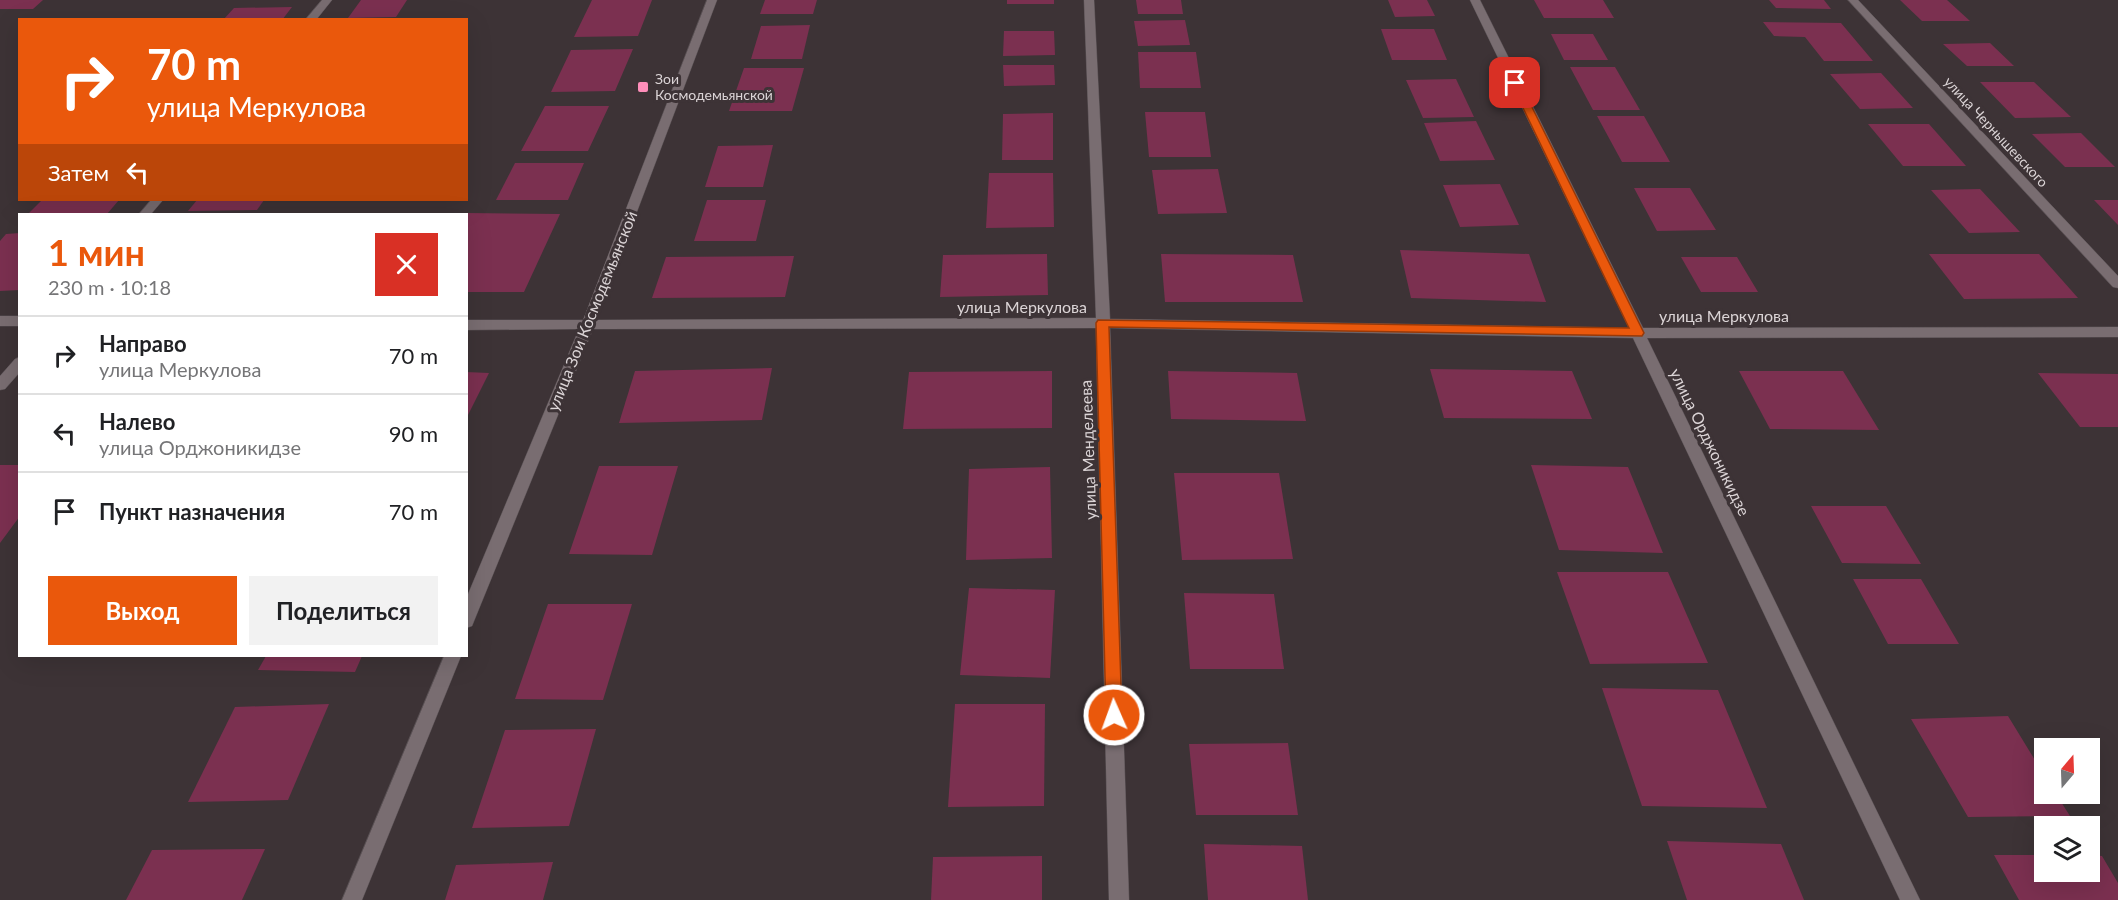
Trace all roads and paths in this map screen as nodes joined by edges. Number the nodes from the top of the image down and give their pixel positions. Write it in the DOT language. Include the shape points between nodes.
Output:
graph roads {
  1 [pos="327,0"];
  2 [pos="712,0"];
  3 [pos="1089,0"];
  4 [pos="1475,0"];
  5 [pos="1853,0"];
  6 [pos="312,18"];
  7 [pos="156,201"];
  8 [pos="146,213"];
  9 [pos="2118,284"];
  10 [pos="0,321"];
  11 [pos="18,321"];
  12 [pos="1103,323"];
  13 [pos="468,326"];
  14 [pos="587,327"];
  15 [pos="2118,332"];
  16 [pos="1638,333"];
  17 [pos="18,364"];
  18 [pos="0,385"];
  19 [pos="468,616"];
  20 [pos="452,657"];
  21 [pos="352,900"];
  22 [pos="1119,900"];
  23 [pos="1910,900"];
  1 -- 6 [label="street"];
  2 -- 14 [label="street, улица Зои Космодемьянской"];
  3 -- 12 [label="street, улица Менделеева"];
  4 -- 16 [label="street, улица Орджоникидзе"];
  5 -- 9 [label="street, улица Чернышевского"];
  7 -- 8 [label="street"];
  10 -- 11 [label="street"];
  12 -- 14 [label="street, улица Меркулова"];
  12 -- 16 [label="street, улица Меркулова"];
  12 -- 22 [label="street, улица Менделеева"];
  13 -- 14 [label="street, улица Меркулова"];
  14 -- 19 [label="street, улица Зои Космодемьянской"];
  15 -- 16 [label="street, улица Меркулова"];
  16 -- 23 [label="street, улица Орджоникидзе"];
  17 -- 18 [label="street"];
  20 -- 21 [label="street"];
}
